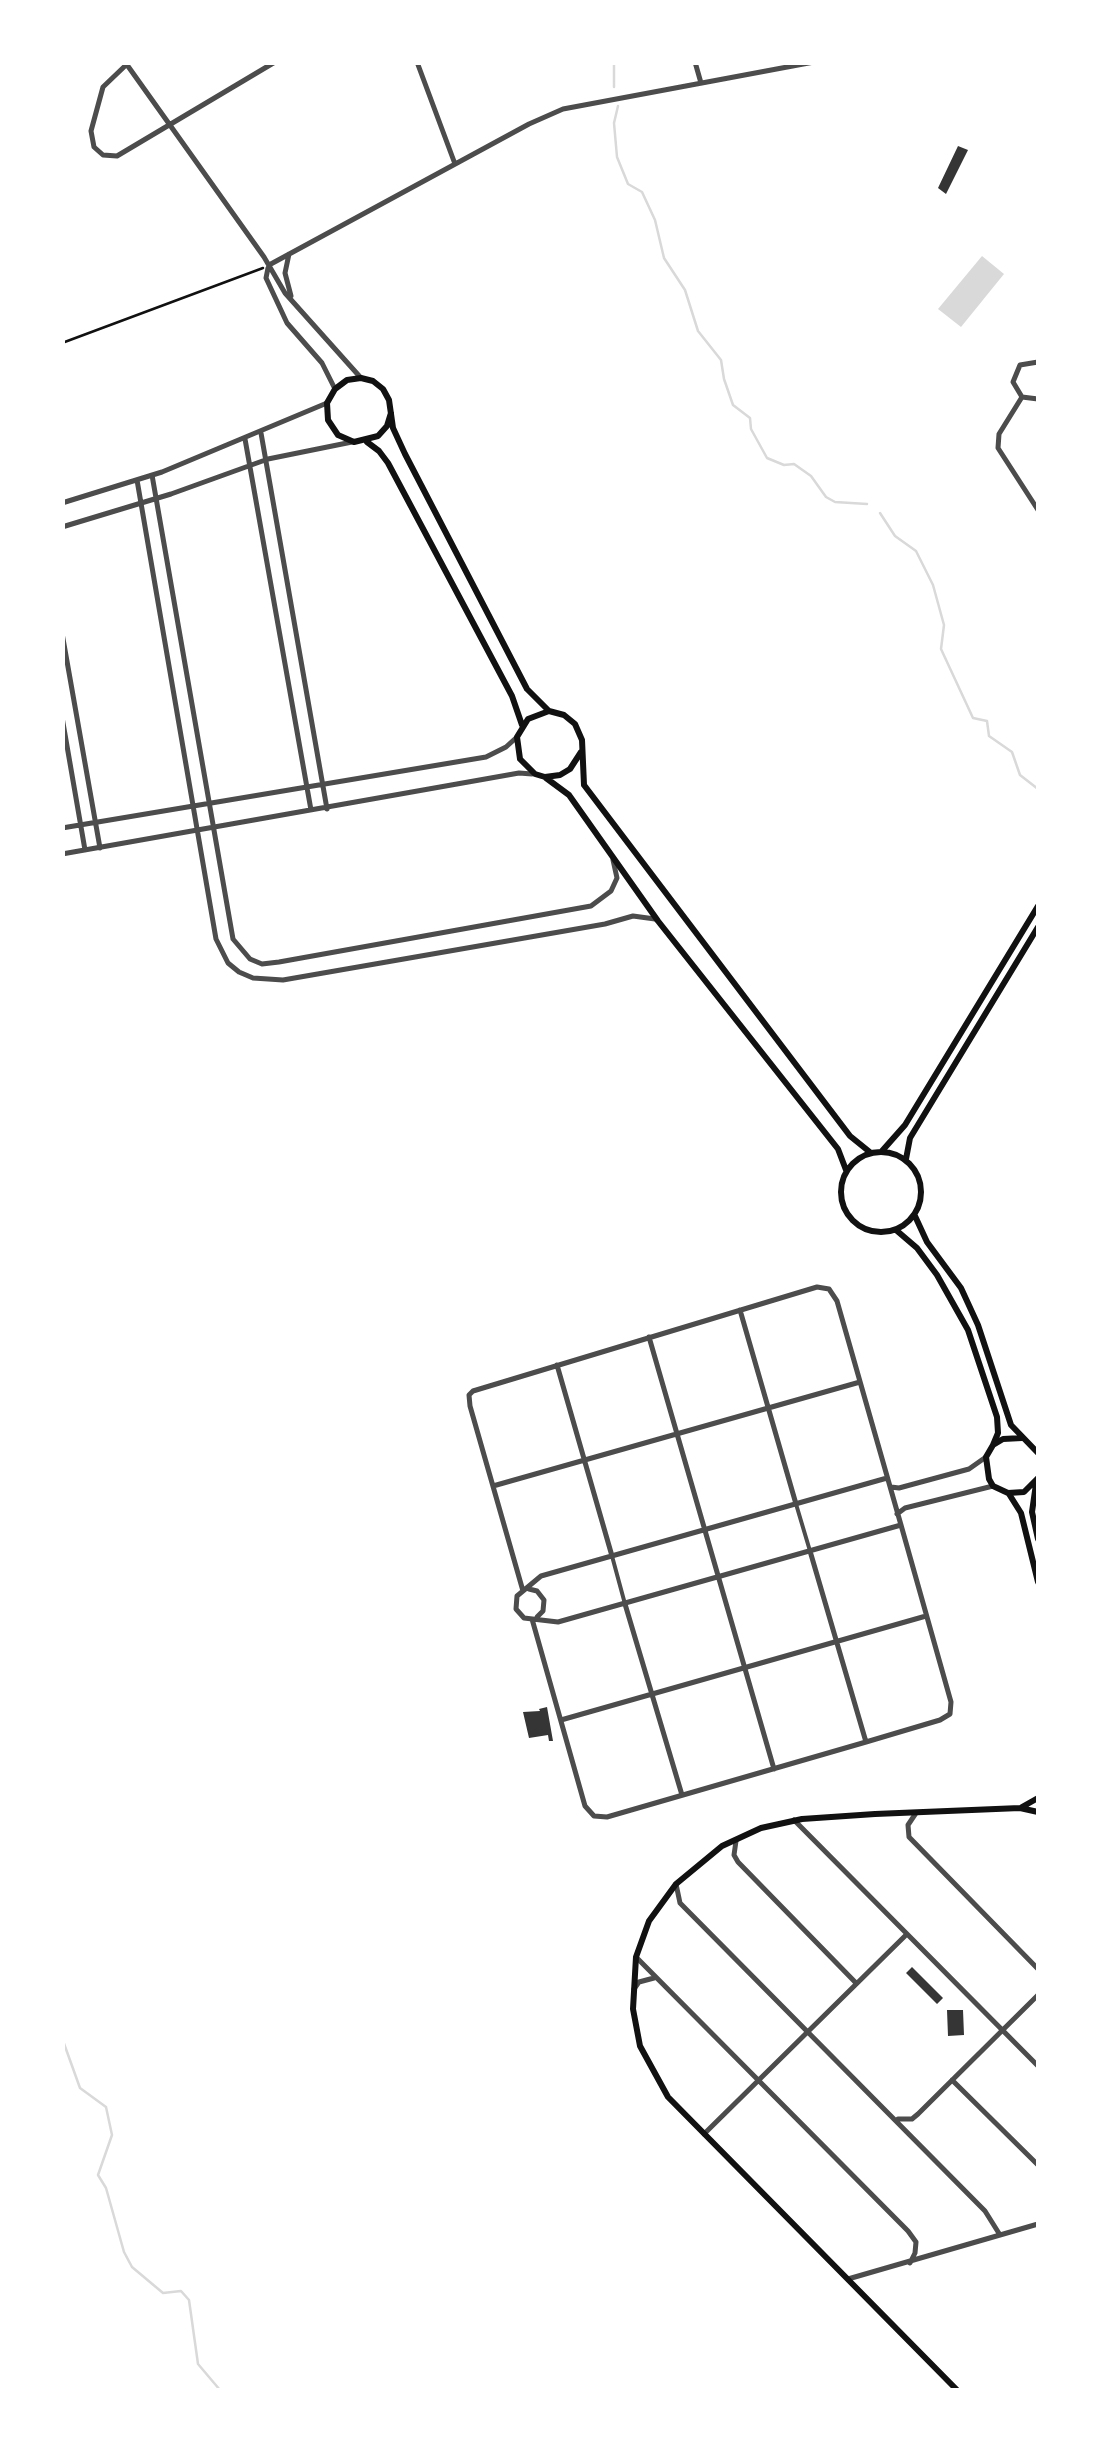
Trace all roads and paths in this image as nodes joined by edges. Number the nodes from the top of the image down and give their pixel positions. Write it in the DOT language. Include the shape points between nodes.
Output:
graph roads {
  1 [pos="276,62"];
  2 [pos="417,62"];
  3 [pos="696,62"];
  4 [pos="814,62"];
  5 [pos="125,64"];
  6 [pos="701,83"];
  7 [pos="169,125"];
  8 [pos="455,164"];
  9 [pos="289,254"];
  10 [pos="269,265"];
  11 [pos="295,303"];
  12 [pos="282,313"];
  13 [pos="62,343"];
  14 [pos="1038,362"];
  15 [pos="361,378"];
  16 [pos="335,389"];
  17 [pos="1022,397"];
  18 [pos="1038,399"];
  19 [pos="327,403"];
  20 [pos="391,413"];
  21 [pos="261,432"];
  22 [pos="246,439"];
  23 [pos="354,442"];
  24 [pos="366,442"];
  25 [pos="268,459"];
  26 [pos="249,466"];
  27 [pos="152,475"];
  28 [pos="137,480"];
  29 [pos="158,498"];
  30 [pos="143,502"];
  31 [pos="62,503"];
  32 [pos="1038,510"];
  33 [pos="62,527"];
  34 [pos="62,633"];
  35 [pos="549,711"];
  36 [pos="62,717"];
  37 [pos="522,725"];
  38 [pos="517,737"];
  39 [pos="581,752"];
  40 [pos="535,774"];
  41 [pos="545,777"];
  42 [pos="322,784"];
  43 [pos="306,788"];
  44 [pos="209,804"];
  45 [pos="191,806"];
  46 [pos="327,809"];
  47 [pos="311,812"];
  48 [pos="95,823"];
  49 [pos="82,824"];
  50 [pos="62,828"];
  51 [pos="214,828"];
  52 [pos="198,831"];
  53 [pos="100,848"];
  54 [pos="85,850"];
  55 [pos="62,854"];
  56 [pos="612,857"];
  57 [pos="1038,906"];
  58 [pos="658,920"];
  59 [pos="1038,927"];
  60 [pos="882,1151"];
  61 [pos="871,1153"];
  62 [pos="906,1159"];
  63 [pos="846,1170"];
  64 [pos="915,1216"];
  65 [pos="896,1230"];
  66 [pos="740,1310"];
  67 [pos="649,1337"];
  68 [pos="556,1365"];
  69 [pos="860,1382"];
  70 [pos="768,1408"];
  71 [pos="677,1434"];
  72 [pos="1023,1438"];
  73 [pos="993,1446"];
  74 [pos="1038,1450"];
  75 [pos="986,1457"];
  76 [pos="584,1460"];
  77 [pos="1037,1480"];
  78 [pos="888,1482"];
  79 [pos="493,1486"];
  80 [pos="993,1486"];
  81 [pos="1008,1494"];
  82 [pos="796,1504"];
  83 [pos="898,1514"];
  84 [pos="901,1525"];
  85 [pos="705,1530"];
  86 [pos="1038,1539"];
  87 [pos="810,1551"];
  88 [pos="612,1556"];
  89 [pos="719,1577"];
  90 [pos="1038,1582"];
  91 [pos="526,1590"];
  92 [pos="625,1604"];
  93 [pos="926,1616"];
  94 [pos="534,1618"];
  95 [pos="836,1642"];
  96 [pos="745,1668"];
  97 [pos="652,1694"];
  98 [pos="560,1720"];
  99 [pos="866,1742"];
  100 [pos="774,1768"];
  101 [pos="682,1795"];
  102 [pos="1038,1798"];
  103 [pos="1020,1808"];
  104 [pos="1038,1812"];
  105 [pos="917,1813"];
  106 [pos="794,1820"];
  107 [pos="737,1838"];
  108 [pos="676,1884"];
  109 [pos="907,1934"];
  110 [pos="636,1958"];
  111 [pos="1038,1969"];
  112 [pos="656,1978"];
  113 [pos="856,1983"];
  114 [pos="632,1991"];
  115 [pos="1038,1995"];
  116 [pos="1003,2030"];
  117 [pos="808,2032"];
  118 [pos="1038,2066"];
  119 [pos="952,2080"];
  120 [pos="758,2081"];
  121 [pos="893,2118"];
  122 [pos="704,2134"];
  123 [pos="1038,2165"];
  124 [pos="1038,2224"];
  125 [pos="1000,2235"];
  126 [pos="910,2263"];
  127 [pos="848,2279"];
  128 [pos="957,2390"];
  1 -- 7 [label="street"];
  2 -- 8 [label="street"];
  3 -- 6 [label="street"];
  4 -- 6 [label="street"];
  5 -- 7 [label="street"];
  5 -- 7 [label="street" via="102,87 91,131 94,147 116,156"];
  6 -- 8 [label="street" via="563,109"];
  7 -- 10 [label="street"];
  8 -- 9 [label="street"];
  9 -- 10 [label="street"];
  9 -- 11 [label="street" via="284,273"];
  10 -- 11 [label="street"];
  10 -- 12 [label="street" via="266,278"];
  10 -- 13 [label="path"];
  11 -- 12 [label="street"];
  11 -- 15 [label="street"];
  12 -- 16 [label="street"];
  14 -- 17 [label="street" via="1016,370 1014,388"];
  15 -- 16 [label="main road"];
  15 -- 20 [label="main road" via="384,389"];
  16 -- 19 [label="main road"];
  17 -- 18 [label="street"];
  17 -- 32 [label="street" via="999,434 998,448"];
  19 -- 21 [label="street"];
  19 -- 23 [label="main road" via="338,435"];
  20 -- 24 [label="main road" via="387,426"];
  20 -- 35 [label="main road" via="405,454 528,689"];
  21 -- 22 [label="street"];
  21 -- 25 [label="street"];
  22 -- 26 [label="street"];
  22 -- 27 [label="street"];
  23 -- 24 [label="main road"];
  23 -- 25 [label="street"];
  24 -- 37 [label="main road" via="388,464"];
  25 -- 26 [label="street"];
  25 -- 42 [label="street"];
  26 -- 29 [label="street"];
  26 -- 43 [label="street"];
  27 -- 28 [label="street"];
  27 -- 29 [label="street"];
  28 -- 30 [label="street"];
  28 -- 31 [label="street"];
  29 -- 30 [label="street"];
  29 -- 44 [label="street"];
  30 -- 33 [label="street"];
  30 -- 45 [label="street"];
  34 -- 48 [label="street"];
  35 -- 37 [label="main road"];
  35 -- 39 [label="main road" via="575,724"];
  36 -- 49 [label="street"];
  37 -- 38 [label="main road"];
  38 -- 40 [label="main road" via="520,759"];
  38 -- 42 [label="street" via="486,757"];
  39 -- 41 [label="main road" via="570,769"];
  39 -- 61 [label="main road" via="584,785 850,1136"];
  40 -- 41 [label="main road"];
  40 -- 46 [label="street"];
  41 -- 56 [label="main road" via="569,795"];
  42 -- 43 [label="street"];
  42 -- 46 [label="street"];
  43 -- 44 [label="street"];
  43 -- 47 [label="street"];
  44 -- 45 [label="street"];
  44 -- 51 [label="street"];
  45 -- 48 [label="street"];
  45 -- 52 [label="street"];
  46 -- 47 [label="street"];
  47 -- 51 [label="street"];
  48 -- 49 [label="street"];
  48 -- 53 [label="street"];
  49 -- 50 [label="street"];
  49 -- 54 [label="street"];
  51 -- 52 [label="street"];
  51 -- 56 [label="street" via="233,939 262,964 591,906 612,892"];
  52 -- 53 [label="street"];
  52 -- 58 [label="street" via="220,951 253,978 283,980 633,916"];
  53 -- 54 [label="street"];
  54 -- 55 [label="street"];
  56 -- 58 [label="main road"];
  57 -- 60 [label="main road" via="911,1116"];
  58 -- 63 [label="main road" via="834,1144"];
  59 -- 62 [label="main road" via="910,1138"];
  60 -- 61 [label="main road"];
  60 -- 62 [label="main road"];
  61 -- 63 [label="main road"];
  62 -- 64 [label="main road" via="920,1187"];
  63 -- 65 [label="main road" via="840,1198 850,1219 876,1232"];
  64 -- 65 [label="main road"];
  64 -- 72 [label="main road" via="961,1288 1011,1424"];
  65 -- 73 [label="main road" via="937,1275 968,1330 997,1416"];
  66 -- 67 [label="street"];
  66 -- 69 [label="street" via="817,1287 829,1290"];
  66 -- 70 [label="street"];
  67 -- 68 [label="street"];
  67 -- 71 [label="street"];
  68 -- 76 [label="street"];
  68 -- 79 [label="street" via="469,1395"];
  69 -- 70 [label="street"];
  69 -- 78 [label="street"];
  70 -- 71 [label="street"];
  70 -- 82 [label="street"];
  71 -- 76 [label="street"];
  71 -- 85 [label="street"];
  72 -- 73 [label="main road"];
  72 -- 74 [label="main road"];
  73 -- 75 [label="main road"];
  75 -- 78 [label="street" via="969,1469 899,1488"];
  75 -- 80 [label="main road"];
  76 -- 79 [label="street"];
  76 -- 88 [label="street"];
  77 -- 81 [label="main road" via="1024,1492"];
  77 -- 86 [label="main road" via="1032,1512"];
  78 -- 82 [label="street"];
  78 -- 83 [label="street"];
  79 -- 91 [label="street"];
  80 -- 81 [label="main road"];
  80 -- 83 [label="street"];
  81 -- 90 [label="main road" via="1021,1513"];
  82 -- 85 [label="street"];
  82 -- 87 [label="street"];
  83 -- 84 [label="street"];
  84 -- 87 [label="street"];
  84 -- 93 [label="street"];
  85 -- 88 [label="street"];
  85 -- 89 [label="street"];
  87 -- 89 [label="street"];
  87 -- 95 [label="street"];
  88 -- 91 [label="street" via="540,1576"];
  88 -- 92 [label="street"];
  89 -- 92 [label="street"];
  89 -- 96 [label="street"];
  91 -- 94 [label="street" via="544,1600"];
  91 -- 94 [label="street" via="516,1598 516,1609"];
  92 -- 94 [label="street" via="558,1622"];
  92 -- 97 [label="street"];
  93 -- 95 [label="street"];
  93 -- 99 [label="street" via="950,1714"];
  94 -- 98 [label="street"];
  95 -- 96 [label="street"];
  95 -- 99 [label="street"];
  96 -- 97 [label="street"];
  96 -- 100 [label="street"];
  97 -- 98 [label="street"];
  97 -- 101 [label="street"];
  98 -- 101 [label="street" via="585,1806 594,1816"];
  99 -- 100 [label="street"];
  100 -- 101 [label="street"];
  102 -- 103 [label="main road"];
  103 -- 104 [label="main road"];
  103 -- 105 [label="main road"];
  105 -- 106 [label="main road"];
  105 -- 111 [label="street" via="909,1837"];
  106 -- 107 [label="main road"];
  106 -- 109 [label="street"];
  107 -- 108 [label="main road"];
  107 -- 113 [label="street" via="738,1862"];
  108 -- 110 [label="main road" via="649,1920"];
  108 -- 117 [label="street" via="680,1903"];
  109 -- 113 [label="street"];
  109 -- 116 [label="street"];
  110 -- 112 [label="street"];
  110 -- 114 [label="main road"];
  112 -- 114 [label="street"];
  112 -- 120 [label="street"];
  113 -- 117 [label="street"];
  114 -- 122 [label="main road" via="647,2064"];
  115 -- 116 [label="street"];
  116 -- 118 [label="street"];
  116 -- 119 [label="street"];
  117 -- 120 [label="street"];
  117 -- 121 [label="street"];
  119 -- 121 [label="street" via="912,2119"];
  119 -- 123 [label="street"];
  120 -- 122 [label="street"];
  120 -- 126 [label="street" via="908,2231 916,2242"];
  121 -- 125 [label="street" via="986,2210"];
  122 -- 127 [label="main road"];
  124 -- 125 [label="street"];
  125 -- 126 [label="street"];
  126 -- 127 [label="street"];
  127 -- 128 [label="main road"];
}
